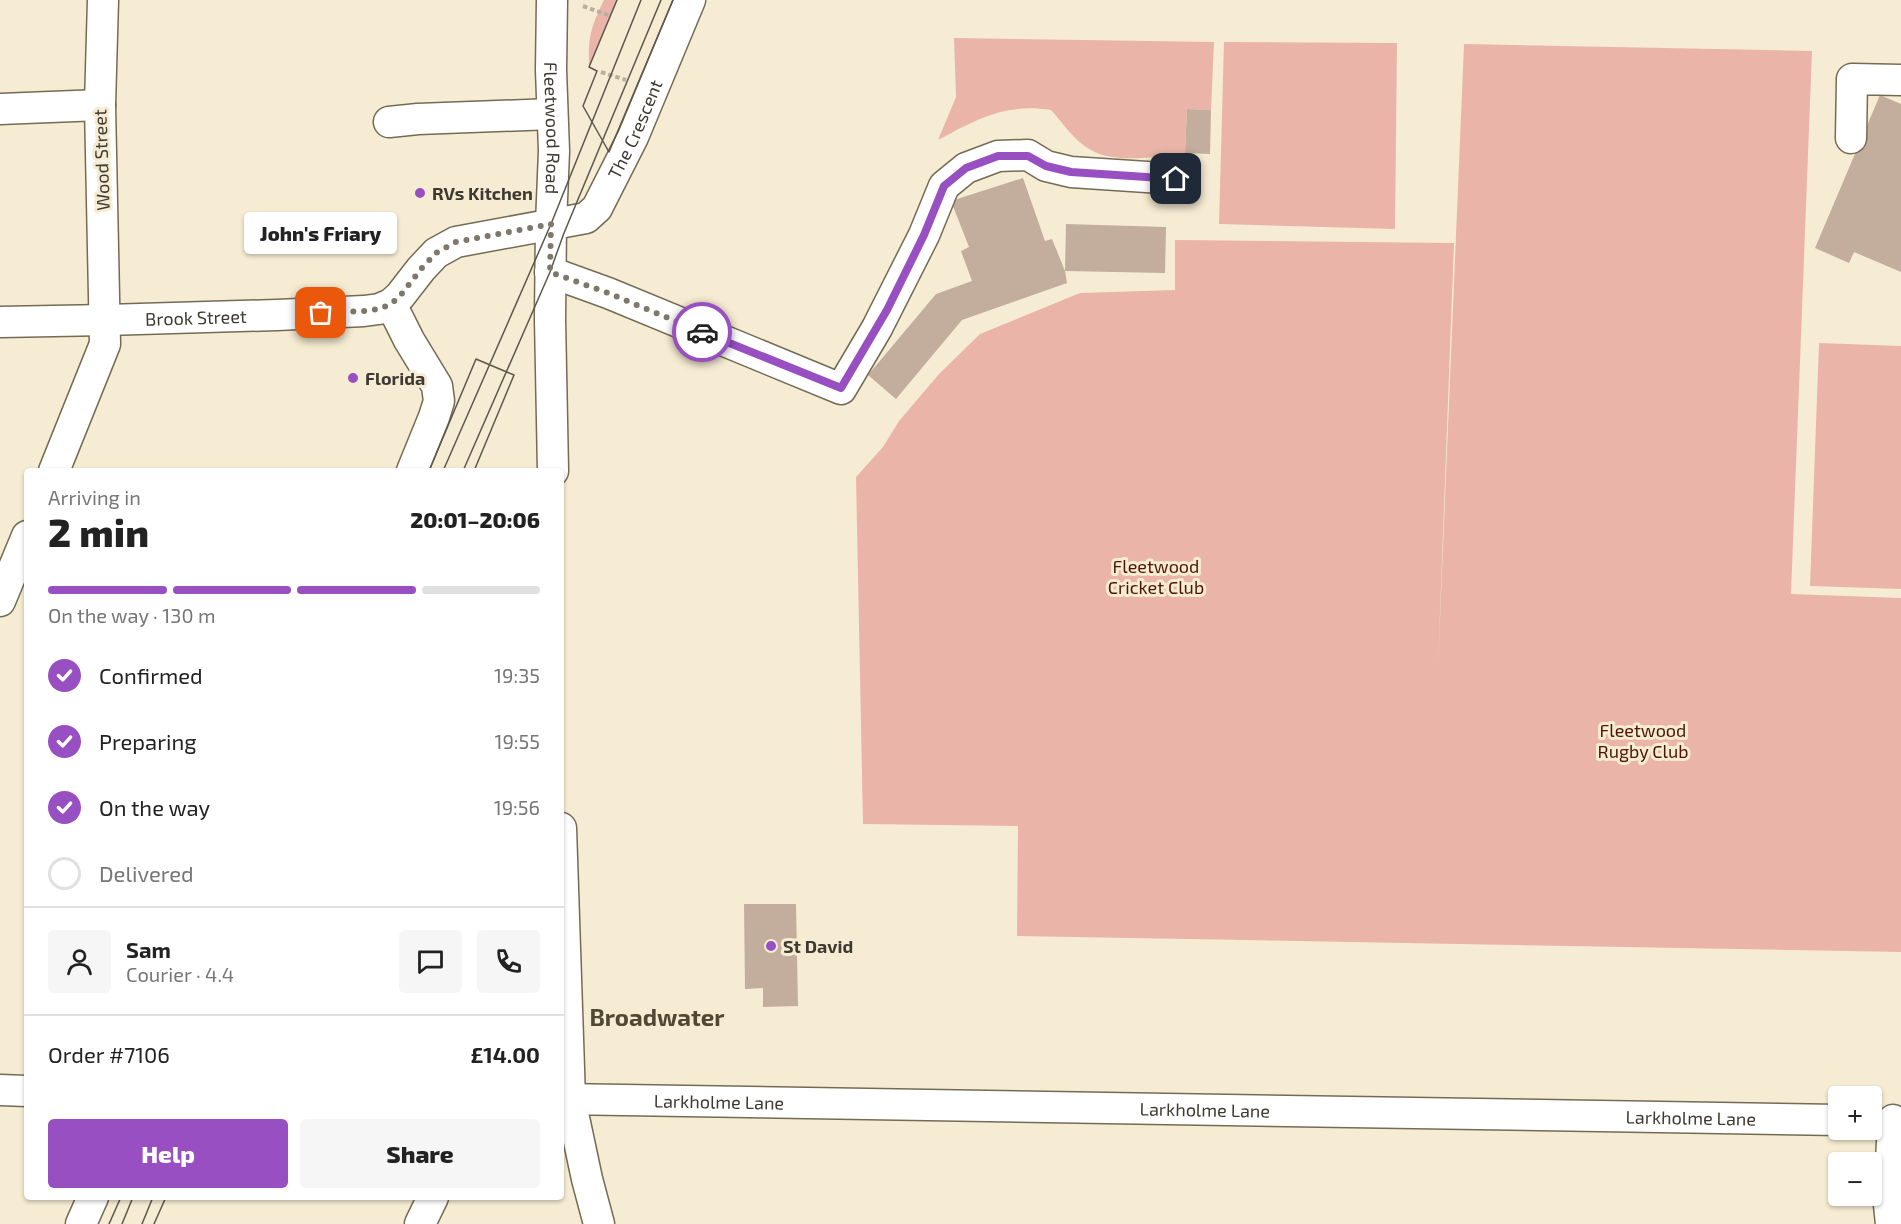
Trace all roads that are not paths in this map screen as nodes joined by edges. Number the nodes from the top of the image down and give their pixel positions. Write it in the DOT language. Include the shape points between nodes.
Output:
graph roads {
  1 [pos="103,0"];
  2 [pos="552,0"];
  3 [pos="690,0"];
  4 [pos="1901,80"];
  5 [pos="100,105"];
  6 [pos="0,110"];
  7 [pos="552,114"];
  8 [pos="388,122"];
  9 [pos="1851,138"];
  10 [pos="1176,179"];
  11 [pos="551,224"];
  12 [pos="550,272"];
  13 [pos="391,304"];
  14 [pos="106,321"];
  15 [pos="0,322"];
  16 [pos="55,468"];
  17 [pos="413,468"];
  18 [pos="553,468"];
  19 [pos="24,543"];
  20 [pos="0,601"];
  21 [pos="564,1031"];
  22 [pos="0,1090"];
  23 [pos="24,1091"];
  24 [pos="565,1099"];
  25 [pos="1828,1120"];
  26 [pos="1889,1120"];
  27 [pos="92,1200"];
  28 [pos="432,1200"];
  29 [pos="81,1224"];
  30 [pos="420,1224"];
  31 [pos="599,1224"];
  32 [pos="1891,1224"];
  1 -- 5 [label="street, Wood Street"];
  2 -- 7 [label="street, Fleetwood Road"];
  3 -- 11 [label="street, The Crescent" via="633,137 597,208 586,218"];
  4 -- 9 [label="street" via="1852,79"];
  5 -- 6 [label="street"];
  5 -- 14 [label="street, Wood Street"];
  7 -- 8 [label="street"];
  7 -- 11 [label="street, Fleetwood Road"];
  10 -- 12 [label="street" via="1071,172 1046,166 1028,156 998,156 966,168 944,186 888,308 841,388"];
  11 -- 12 [label="street, Fleetwood Road"];
  11 -- 13 [label="street" via="456,242 436,253"];
  12 -- 18 [label="street, Fleetwood Road"];
  13 -- 14 [label="street, Brook Street" via="364,311"];
  13 -- 17 [label="street" via="437,386 439,401"];
  14 -- 15 [label="street, Brook Street"];
  14 -- 16 [label="street, Wood Street" via="101,357"];
  19 -- 20 [label="street"];
  21 -- 24 [label="street"];
  22 -- 23 [label="street"];
  24 -- 25 [label="street, Larkholme Lane"];
  24 -- 31 [label="street"];
  26 -- 32 [label="street"];
  27 -- 29 [label="street"];
  28 -- 30 [label="street"];
}
